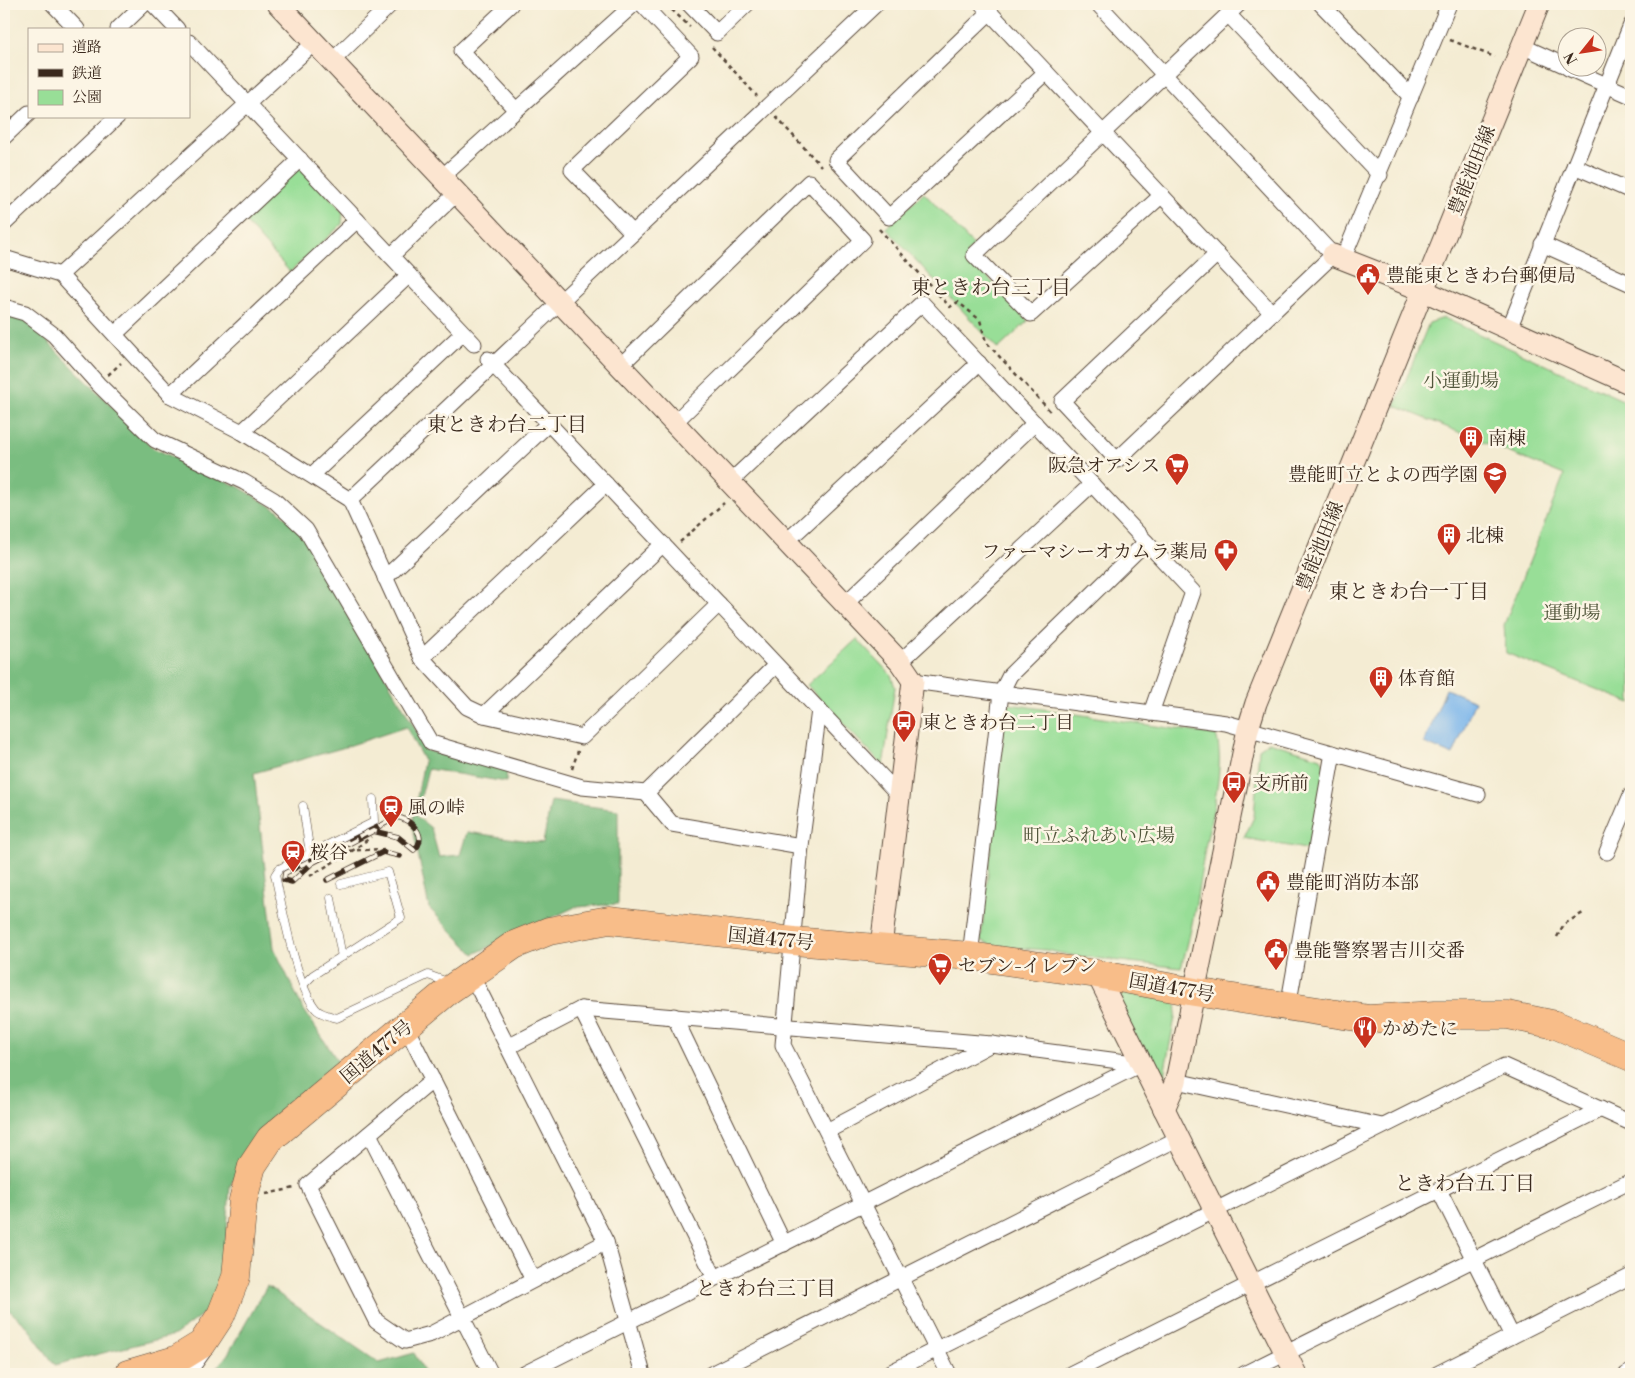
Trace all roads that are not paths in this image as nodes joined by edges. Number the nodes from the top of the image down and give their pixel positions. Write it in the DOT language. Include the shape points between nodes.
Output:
graph roads {
  1 [pos="53,4"];
  2 [pos="144,4"];
  3 [pos="153,4"];
  4 [pos="278,4"];
  5 [pos="391,4"];
  6 [pos="511,4"];
  7 [pos="634,4"];
  8 [pos="642,4"];
  9 [pos="689,4"];
  10 [pos="747,4"];
  11 [pos="876,4"];
  12 [pos="1098,4"];
  13 [pos="1239,4"];
  14 [pos="1321,4"];
  15 [pos="1434,4"];
  16 [pos="1539,4"];
  17 [pos="986,8"];
  18 [pos="1447,10"];
  19 [pos="1228,14"];
  20 [pos="1631,26"];
  21 [pos="76,28"];
  22 [pos="119,28"];
  23 [pos="176,28"];
  24 [pos="314,42"];
  25 [pos="190,46"];
  26 [pos="1522,46"];
  27 [pos="332,61"];
  28 [pos="1558,62"];
  29 [pos="1046,72"];
  30 [pos="1164,75"];
  31 [pos="1592,78"];
  32 [pos="1607,85"];
  33 [pos="1631,96"];
  34 [pos="1412,97"];
  35 [pos="247,104"];
  36 [pos="516,110"];
  37 [pos="28,114"];
  38 [pos="116,118"];
  39 [pos="1103,133"];
  40 [pos="4,137"];
  41 [pos="300,159"];
  42 [pos="1574,166"];
  43 [pos="1380,175"];
  44 [pos="442,177"];
  45 [pos="1631,191"];
  46 [pos="457,193"];
  47 [pos="1162,195"];
  48 [pos="357,220"];
  49 [pos="4,224"];
  50 [pos="632,233"];
  51 [pos="1542,244"];
  52 [pos="1217,254"];
  53 [pos="391,256"];
  54 [pos="1338,257"];
  55 [pos="4,258"];
  56 [pos="60,275"];
  57 [pos="409,275"];
  58 [pos="1631,284"];
  59 [pos="1422,290"];
  60 [pos="560,302"];
  61 [pos="4,307"];
  62 [pos="1272,313"];
  63 [pos="1508,329"];
  64 [pos="115,334"];
  65 [pos="490,361"];
  66 [pos="979,363"];
  67 [pos="620,366"];
  68 [pos="1631,384"];
  69 [pos="170,394"];
  70 [pos="549,423"];
  71 [pos="674,423"];
  72 [pos="1035,424"];
  73 [pos="242,432"];
  74 [pos="312,476"];
  75 [pos="606,484"];
  76 [pos="1092,484"];
  77 [pos="734,486"];
  78 [pos="350,500"];
  79 [pos="786,542"];
  80 [pos="1146,542"];
  81 [pos="666,548"];
  82 [pos="385,578"];
  83 [pos="719,604"];
  84 [pos="845,604"];
  85 [pos="422,658"];
  86 [pos="900,662"];
  87 [pos="776,665"];
  88 [pos="913,681"];
  89 [pos="1001,693"];
  90 [pos="819,710"];
  91 [pos="1151,713"];
  92 [pos="484,715"];
  93 [pos="1248,728"];
  94 [pos="1333,753"];
  95 [pos="646,793"];
  96 [pos="898,794"];
  97 [pos="1478,794"];
  98 [pos="1631,795"];
  99 [pos="373,800"];
  100 [pos="303,806"];
  101 [pos="801,846"];
  102 [pos="1607,852"];
  103 [pos="310,854"];
  104 [pos="341,884"];
  105 [pos="331,898"];
  106 [pos="794,941"];
  107 [pos="880,947"];
  108 [pos="970,956"];
  109 [pos="342,957"];
  110 [pos="471,974"];
  111 [pos="1097,974"];
  112 [pos="304,984"];
  113 [pos="449,990"];
  114 [pos="1195,992"];
  115 [pos="1288,1007"];
  116 [pos="581,1009"];
  117 [pos="674,1016"];
  118 [pos="784,1026"];
  119 [pos="406,1027"];
  120 [pos="992,1044"];
  121 [pos="508,1047"];
  122 [pos="1631,1057"];
  123 [pos="1142,1064"];
  124 [pos="433,1080"];
  125 [pos="1176,1081"];
  126 [pos="1164,1109"];
  127 [pos="1601,1109"];
  128 [pos="1631,1122"];
  129 [pos="1382,1126"];
  130 [pos="827,1132"];
  131 [pos="369,1134"];
  132 [pos="1178,1138"];
  133 [pos="1631,1181"];
  134 [pos="1439,1190"];
  135 [pos="863,1204"];
  136 [pos="1215,1210"];
  137 [pos="606,1242"];
  138 [pos="784,1244"];
  139 [pos="1474,1260"];
  140 [pos="1631,1276"];
  141 [pos="715,1278"];
  142 [pos="901,1278"];
  143 [pos="533,1280"];
  144 [pos="1251,1284"];
  145 [pos="221,1315"];
  146 [pos="462,1316"];
  147 [pos="627,1323"];
  148 [pos="1512,1336"];
  149 [pos="937,1350"];
  150 [pos="1286,1354"];
  151 [pos="1631,1372"];
  152 [pos="128,1374"];
  153 [pos="187,1374"];
  154 [pos="491,1374"];
  155 [pos="524,1374"];
  156 [pos="643,1374"];
  157 [pos="711,1374"];
  158 [pos="887,1374"];
  159 [pos="949,1374"];
  160 [pos="1070,1374"];
  161 [pos="1244,1374"];
  162 [pos="1296,1374"];
  163 [pos="1437,1374"];
  164 [pos="1627,1374"];
  1 -- 21 [label="street"];
  2 -- 22 [label="street"];
  3 -- 23 [label="street"];
  4 -- 24 [label="street"];
  5 -- 27 [label="street"];
  6 -- 36 [label="street" via="461,51"];
  7 -- 36 [label="street"];
  8 -- 50 [label="street" via="691,56 572,170"];
  9 -- 10 [label="street" via="717,33"];
  11 -- 50 [label="street"];
  12 -- 30 [label="street"];
  13 -- 19 [label="street"];
  14 -- 34 [label="street"];
  15 -- 18 [label="street"];
  16 -- 26 [label="street, 豊能池田線"];
  17 -- 29 [label="street"];
  17 -- 29 [label="street" via="836,160 873,200 889,217"];
  18 -- 34 [label="street"];
  19 -- 30 [label="street"];
  19 -- 43 [label="street"];
  20 -- 32 [label="street"];
  24 -- 27 [label="street"];
  24 -- 35 [label="street"];
  25 -- 35 [label="street"];
  26 -- 28 [label="street"];
  26 -- 59 [label="street, 豊能池田線"];
  27 -- 44 [label="street"];
  29 -- 39 [label="street"];
  30 -- 39 [label="street"];
  30 -- 54 [label="street"];
  31 -- 32 [label="street"];
  32 -- 33 [label="street"];
  32 -- 42 [label="street"];
  34 -- 43 [label="street"];
  35 -- 41 [label="street"];
  35 -- 56 [label="street"];
  36 -- 44 [label="street"];
  37 -- 40 [label="street"];
  38 -- 49 [label="street"];
  39 -- 47 [label="street"];
  39 -- 47 [label="street" via="974,255 1031,314"];
  41 -- 48 [label="street"];
  41 -- 64 [label="street"];
  42 -- 45 [label="street"];
  42 -- 51 [label="street"];
  43 -- 54 [label="street"];
  44 -- 46 [label="street"];
  46 -- 53 [label="street"];
  46 -- 60 [label="street"];
  47 -- 52 [label="street"];
  48 -- 53 [label="street"];
  48 -- 69 [label="street"];
  50 -- 60 [label="street"];
  51 -- 58 [label="street"];
  51 -- 63 [label="street"];
  52 -- 62 [label="street"];
  52 -- 62 [label="street" via="1062,401 1099,441 1117,460"];
  53 -- 57 [label="street"];
  54 -- 59 [label="street"];
  54 -- 62 [label="street"];
  55 -- 56 [label="street"];
  56 -- 64 [label="street"];
  57 -- 73 [label="street"];
  57 -- 74 [label="street" via="468,338"];
  59 -- 63 [label="street"];
  59 -- 93 [label="street, 豊能池田線"];
  60 -- 65 [label="street"];
  60 -- 67 [label="street"];
  61 -- 95 [label="street" via="25,314 54,335 154,440 244,482 274,500 306,530 431,743 582,787"];
  63 -- 68 [label="street"];
  64 -- 69 [label="street"];
  65 -- 70 [label="street"];
  65 -- 78 [label="street"];
  66 -- 72 [label="street"];
  66 -- 77 [label="street" via="922,303"];
  66 -- 79 [label="street"];
  67 -- 71 [label="street"];
  67 -- 71 [label="street" via="809,182 863,240"];
  69 -- 73 [label="street"];
  70 -- 75 [label="street"];
  70 -- 82 [label="street"];
  71 -- 77 [label="street"];
  72 -- 76 [label="street"];
  72 -- 84 [label="street"];
  73 -- 74 [label="street"];
  74 -- 78 [label="street"];
  75 -- 81 [label="street"];
  75 -- 85 [label="street"];
  76 -- 80 [label="street"];
  76 -- 86 [label="street"];
  77 -- 79 [label="street"];
  78 -- 82 [label="street"];
  79 -- 84 [label="street"];
  80 -- 89 [label="street" via="1010,674"];
  80 -- 91 [label="street" via="1193,592"];
  81 -- 83 [label="street"];
  81 -- 92 [label="street"];
  82 -- 85 [label="street"];
  83 -- 87 [label="street"];
  83 -- 92 [label="street" via="582,737"];
  84 -- 86 [label="street"];
  85 -- 92 [label="street" via="467,707"];
  86 -- 88 [label="street"];
  87 -- 90 [label="street"];
  87 -- 95 [label="street"];
  88 -- 89 [label="street"];
  88 -- 96 [label="street"];
  89 -- 91 [label="street"];
  89 -- 108 [label="street"];
  90 -- 96 [label="street"];
  90 -- 101 [label="street"];
  91 -- 93 [label="street"];
  93 -- 94 [label="street"];
  93 -- 114 [label="street, 豊能池田線"];
  94 -- 97 [label="street"];
  94 -- 115 [label="street"];
  95 -- 101 [label="street" via="672,824"];
  96 -- 107 [label="street"];
  98 -- 102 [label="street"];
  99 -- 103 [label="lane" via="374,822"];
  100 -- 103 [label="lane"];
  101 -- 106 [label="street"];
  103 -- 112 [label="lane" via="279,869 275,875 287,931"];
  104 -- 109 [label="lane" via="388,872 401,918"];
  105 -- 109 [label="lane"];
  106 -- 107 [label="highway, 国道477号"];
  106 -- 110 [label="highway, 国道477号" via="609,920 549,931 522,942"];
  106 -- 118 [label="street"];
  107 -- 108 [label="highway, 国道477号"];
  108 -- 111 [label="highway, 国道477号"];
  109 -- 112 [label="lane"];
  110 -- 113 [label="highway, 国道477号"];
  110 -- 121 [label="street"];
  111 -- 114 [label="highway, 国道477号"];
  111 -- 123 [label="street"];
  112 -- 113 [label="lane" via="316,1009 337,1018 428,975 442,980"];
  113 -- 119 [label="highway, 国道477号"];
  114 -- 115 [label="highway, 国道477号"];
  114 -- 125 [label="street, 豊能池田線"];
  115 -- 122 [label="highway, 国道477号" via="1369,1020 1435,1015 1508,1015 1556,1025"];
  116 -- 117 [label="street"];
  116 -- 121 [label="street"];
  116 -- 141 [label="street"];
  117 -- 118 [label="street"];
  117 -- 138 [label="street"];
  118 -- 120 [label="street"];
  118 -- 130 [label="street" via="783,1045"];
  119 -- 124 [label="street"];
  119 -- 145 [label="highway, 国道477号" via="270,1139 252,1166 243,1200 236,1277"];
  120 -- 123 [label="street"];
  120 -- 130 [label="street"];
  121 -- 137 [label="street"];
  123 -- 126 [label="street"];
  123 -- 135 [label="street"];
  124 -- 131 [label="street"];
  124 -- 143 [label="street"];
  125 -- 126 [label="street, 豊能池田線"];
  125 -- 129 [label="street"];
  126 -- 132 [label="street"];
  127 -- 128 [label="street"];
  127 -- 129 [label="street" via="1504,1066"];
  127 -- 134 [label="street"];
  129 -- 136 [label="street"];
  130 -- 135 [label="street"];
  131 -- 146 [label="street"];
  131 -- 146 [label="street" via="308,1185 376,1321 405,1341 431,1334"];
  132 -- 136 [label="street"];
  132 -- 142 [label="street"];
  133 -- 139 [label="street"];
  134 -- 139 [label="street"];
  134 -- 144 [label="street"];
  135 -- 138 [label="street"];
  135 -- 142 [label="street"];
  136 -- 144 [label="street"];
  136 -- 149 [label="street"];
  137 -- 143 [label="street"];
  137 -- 147 [label="street"];
  138 -- 141 [label="street"];
  139 -- 148 [label="street"];
  139 -- 150 [label="street"];
  140 -- 148 [label="street"];
  141 -- 147 [label="street"];
  142 -- 149 [label="street"];
  142 -- 157 [label="street"];
  143 -- 146 [label="street"];
  144 -- 150 [label="street"];
  144 -- 160 [label="street"];
  145 -- 152 [label="highway, 国道477号" via="202,1344 176,1360"];
  145 -- 153 [label="street" via="208,1345"];
  146 -- 154 [label="street"];
  147 -- 155 [label="street"];
  147 -- 156 [label="street"];
  148 -- 163 [label="street"];
  149 -- 158 [label="street"];
  149 -- 159 [label="street"];
  150 -- 161 [label="street"];
  150 -- 162 [label="street"];
  151 -- 164 [label="street"];
}
